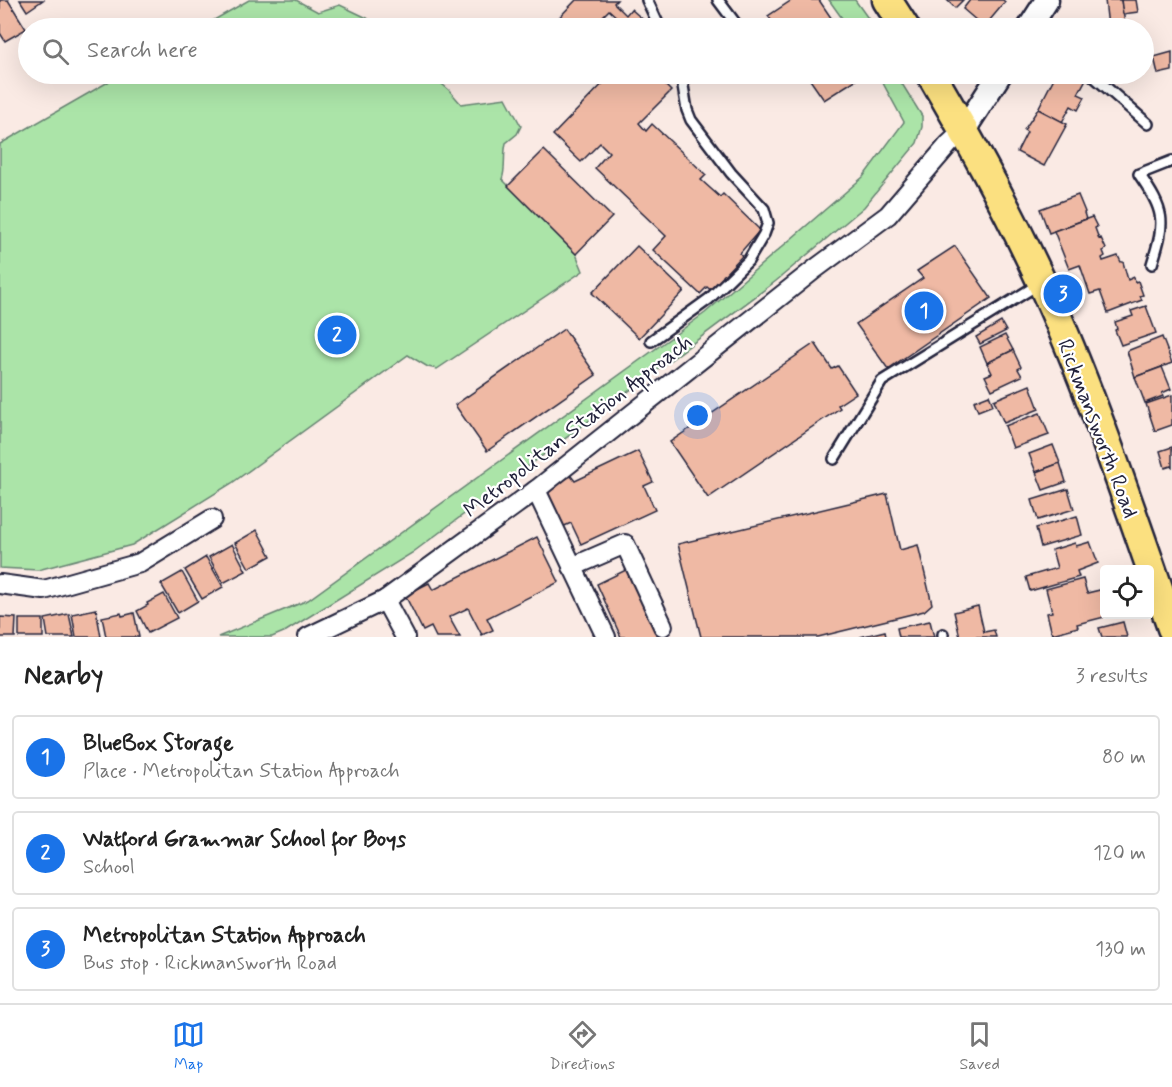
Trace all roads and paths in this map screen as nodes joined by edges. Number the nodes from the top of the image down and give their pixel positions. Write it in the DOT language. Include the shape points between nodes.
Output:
graph roads {
  1 [pos="647,0"];
  2 [pos="718,0"];
  3 [pos="887,0"];
  4 [pos="1047,0"];
  5 [pos="655,18"];
  6 [pos="732,18"];
  7 [pos="899,18"];
  8 [pos="1039,18"];
  9 [pos="683,84"];
  10 [pos="937,84"];
  11 [pos="994,84"];
  12 [pos="1102,84"];
  13 [pos="1148,124"];
  14 [pos="964,130"];
  15 [pos="1172,161"];
  16 [pos="1152,264"];
  17 [pos="1042,283"];
  18 [pos="651,341"];
  19 [pos="834,459"];
  20 [pos="536,490"];
  21 [pos="212,519"];
  22 [pos="572,567"];
  23 [pos="0,584"];
  24 [pos="385,600"];
  25 [pos="663,626"];
  26 [pos="1172,628"];
  27 [pos="308,637"];
  28 [pos="405,637"];
  29 [pos="606,637"];
  1 -- 5 [label="lane"];
  2 -- 6 [label="lane"];
  3 -- 7 [label="main road"];
  4 -- 8 [label="street"];
  9 -- 18 [label="lane" via="691,120 764,209 768,223 748,261 709,299"];
  10 -- 14 [label="main road, Rickmansworth Road"];
  11 -- 14 [label="street"];
  12 -- 13 [label="lane"];
  14 -- 17 [label="main road, Rickmansworth Road"];
  14 -- 20 [label="street, Metropolitan Station Approach" via="888,214"];
  15 -- 16 [label="lane" via="1139,174 1157,201 1161,217 1161,237"];
  17 -- 19 [label="lane" via="882,381"];
  17 -- 26 [label="main road, Rickmansworth Road" via="1088,395"];
  20 -- 22 [label="street"];
  20 -- 24 [label="street, Metropolitan Station Approach"];
  21 -- 23 [label="street" via="140,563 44,590"];
  22 -- 25 [label="street" via="625,544"];
  22 -- 29 [label="street"];
  24 -- 27 [label="street, Metropolitan Station Approach"];
  24 -- 28 [label="street"];
}
